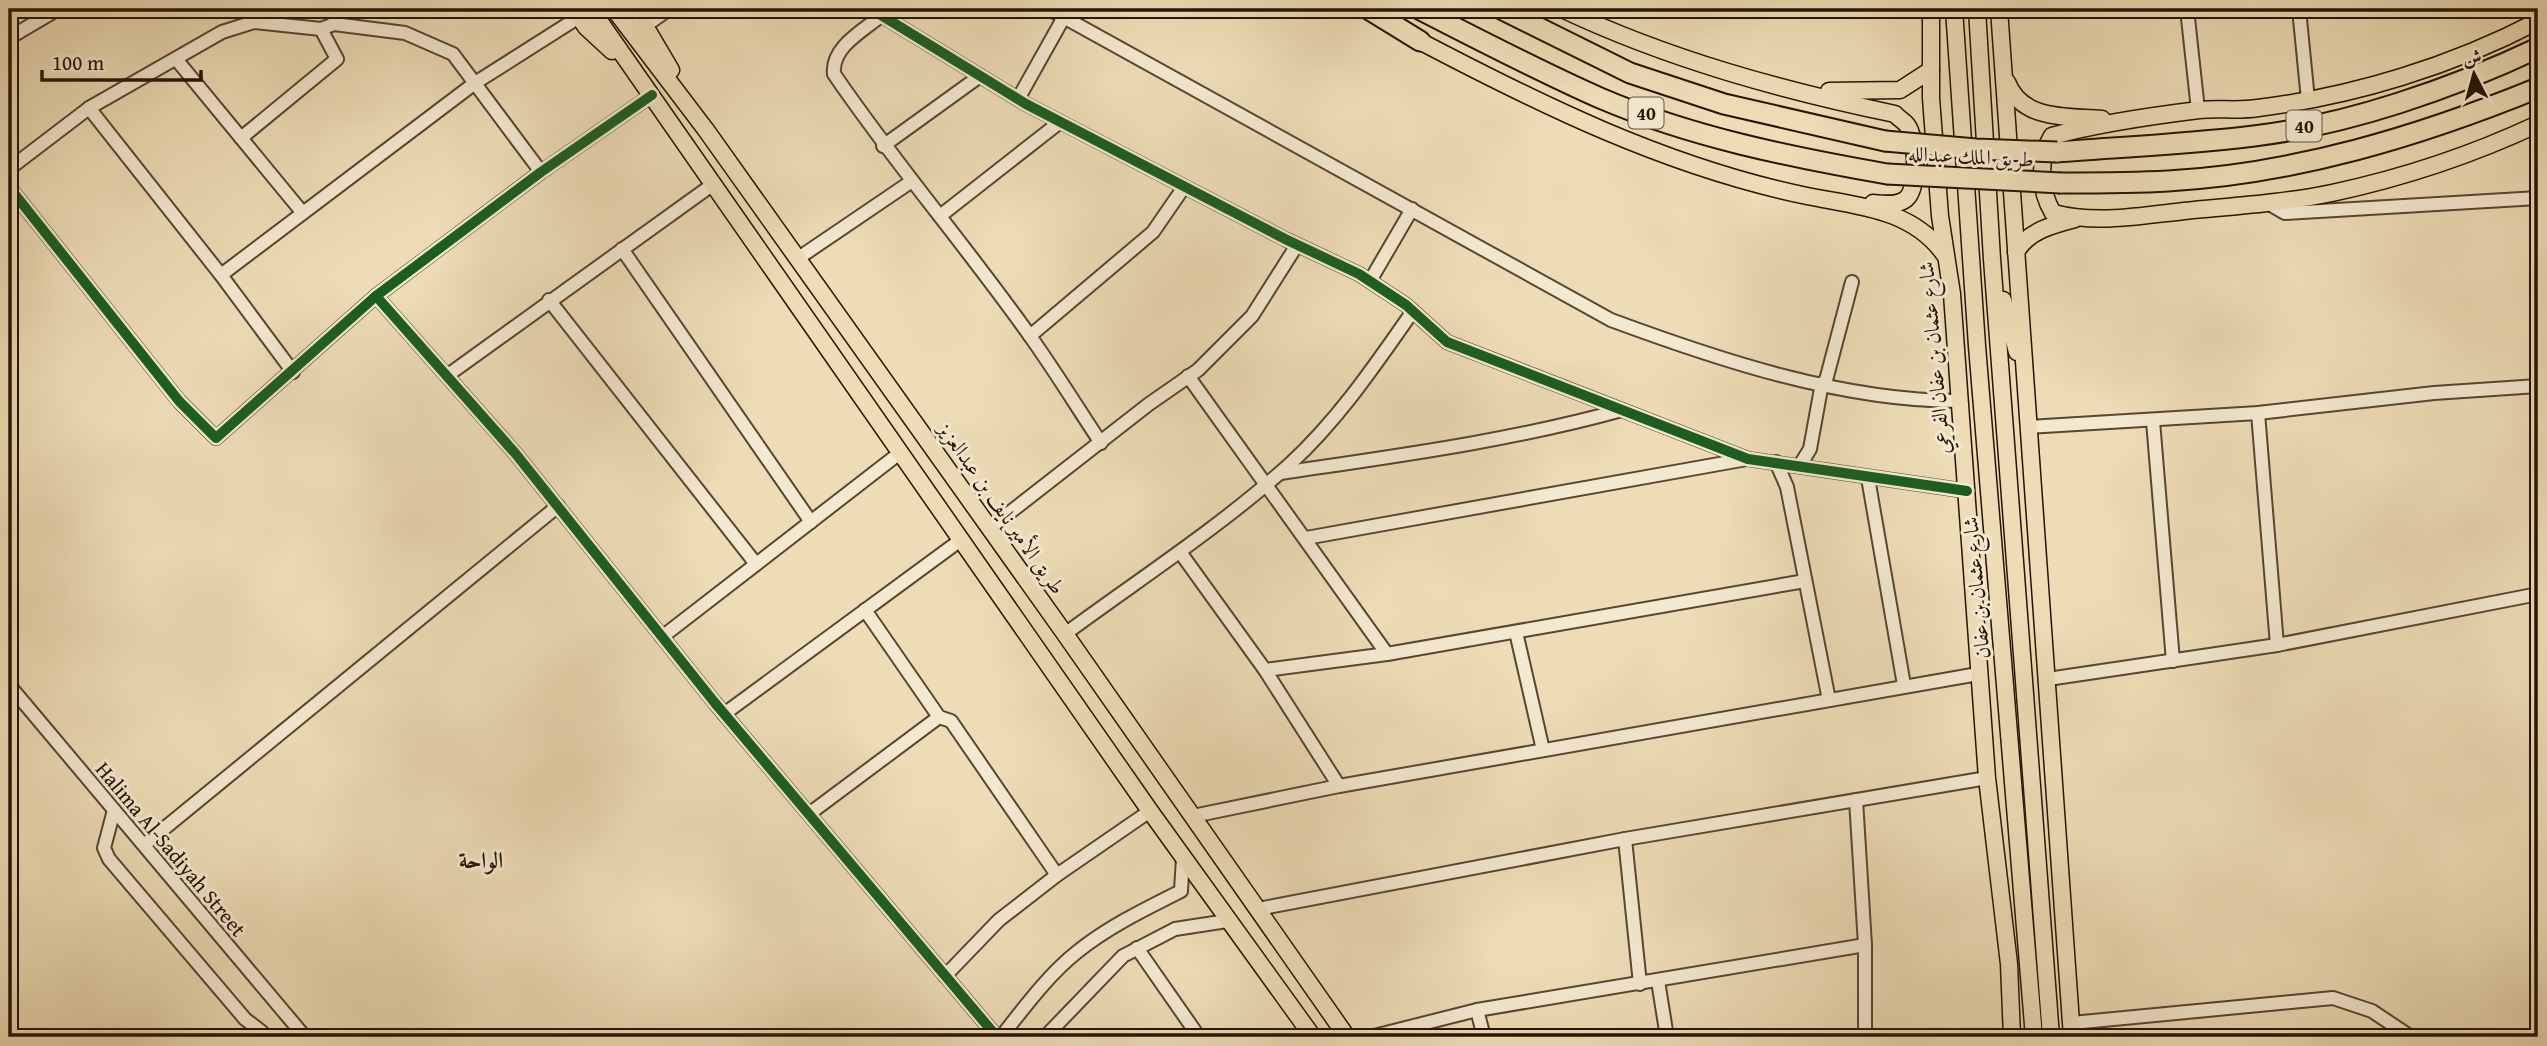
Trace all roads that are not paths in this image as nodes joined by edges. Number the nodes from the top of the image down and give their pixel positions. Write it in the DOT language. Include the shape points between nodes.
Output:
graph roads {
  1 [pos="58,9"];
  2 [pos="336,9"];
  3 [pos="614,9"];
  4 [pos="635,9"];
  5 [pos="669,9"];
  6 [pos="1049,9"];
  7 [pos="1359,9"];
  8 [pos="1368,9"];
  9 [pos="1419,9"];
  10 [pos="1501,9"];
  11 [pos="1564,9"];
  12 [pos="1931,9"];
  13 [pos="1954,9"];
  14 [pos="1978,9"];
  15 [pos="1999,9"];
  16 [pos="2187,9"];
  17 [pos="2298,9"];
  18 [pos="581,11"];
  19 [pos="876,12"];
  20 [pos="1064,18"];
  21 [pos="2538,22"];
  22 [pos="645,26"];
  23 [pos="328,27"];
  24 [pos="9,38"];
  25 [pos="1420,41"];
  26 [pos="2538,48"];
  27 [pos="176,59"];
  28 [pos="1931,70"];
  29 [pos="2003,74"];
  30 [pos="981,76"];
  31 [pos="475,83"];
  32 [pos="2538,88"];
  33 [pos="1802,90"];
  34 [pos="652,95"];
  35 [pos="1018,99"];
  36 [pos="2308,100"];
  37 [pos="89,108"];
  38 [pos="2198,110"];
  39 [pos="2143,117"];
  40 [pos="1060,122"];
  41 [pos="2538,124"];
  42 [pos="706,130"];
  43 [pos="241,138"];
  44 [pos="883,146"];
  45 [pos="9,169"];
  46 [pos="541,172"];
  47 [pos="912,181"];
  48 [pos="712,184"];
  49 [pos="9,187"];
  50 [pos="1184,187"];
  51 [pos="2538,198"];
  52 [pos="1826,200"];
  53 [pos="2266,202"];
  54 [pos="1412,209"];
  55 [pos="302,212"];
  56 [pos="940,216"];
  57 [pos="2076,219"];
  58 [pos="1297,245"];
  59 [pos="622,249"];
  60 [pos="2016,252"];
  61 [pos="1946,257"];
  62 [pos="797,259"];
  63 [pos="1992,259"];
  64 [pos="221,275"];
  65 [pos="1370,281"];
  66 [pos="1852,282"];
  67 [pos="376,296"];
  68 [pos="549,300"];
  69 [pos="1413,311"];
  70 [pos="1030,335"];
  71 [pos="1978,346"];
  72 [pos="293,372"];
  73 [pos="448,375"];
  74 [pos="1188,376"];
  75 [pos="1823,384"];
  76 [pos="2538,386"];
  77 [pos="2026,389"];
  78 [pos="1959,401"];
  79 [pos="1622,410"];
  80 [pos="2258,413"];
  81 [pos="2152,421"];
  82 [pos="2029,427"];
  83 [pos="1101,443"];
  84 [pos="901,452"];
  85 [pos="1748,458"];
  86 [pos="1776,462"];
  87 [pos="1800,465"];
  88 [pos="1272,477"];
  89 [pos="1868,478"];
  90 [pos="1967,491"];
  91 [pos="558,506"];
  92 [pos="2035,509"];
  93 [pos="811,522"];
  94 [pos="990,528"];
  95 [pos="1306,538"];
  96 [pos="962,539"];
  97 [pos="1180,552"];
  98 [pos="756,564"];
  99 [pos="1805,581"];
  100 [pos="2538,594"];
  101 [pos="865,610"];
  102 [pos="1516,632"];
  103 [pos="1065,634"];
  104 [pos="1976,635"];
  105 [pos="662,637"];
  106 [pos="2277,645"];
  107 [pos="1387,654"];
  108 [pos="2173,661"];
  109 [pos="1265,670"];
  110 [pos="1978,674"];
  111 [pos="2048,679"];
  112 [pos="9,685"];
  113 [pos="1904,685"];
  114 [pos="1829,700"];
  115 [pos="724,713"];
  116 [pos="939,716"];
  117 [pos="1544,750"];
  118 [pos="2032,772"];
  119 [pos="1987,778"];
  120 [pos="1339,786"];
  121 [pos="1856,800"];
  122 [pos="114,810"];
  123 [pos="1150,811"];
  124 [pos="809,814"];
  125 [pos="1193,816"];
  126 [pos="1625,839"];
  127 [pos="144,845"];
  128 [pos="1183,858"];
  129 [pos="1057,875"];
  130 [pos="1258,909"];
  131 [pos="1227,921"];
  132 [pos="1865,945"];
  133 [pos="1137,948"];
  134 [pos="945,976"];
  135 [pos="1658,981"];
  136 [pos="1640,985"];
  137 [pos="1477,1010"];
  138 [pos="2072,1030"];
  139 [pos="262,1032"];
  140 [pos="304,1037"];
  141 [pos="999,1037"];
  142 [pos="1045,1037"];
  143 [pos="1199,1037"];
  144 [pos="1313,1037"];
  145 [pos="1348,1037"];
  146 [pos="1370,1037"];
  147 [pos="1484,1037"];
  148 [pos="1667,1037"];
  149 [pos="1865,1037"];
  150 [pos="2012,1037"];
  151 [pos="2034,1037"];
  152 [pos="2051,1037"];
  153 [pos="2410,1037"];
  1 -- 24 [label="street"];
  2 -- 23 [label="street"];
  3 -- 42 [label="main road, طريق الأمير نايف بن عبدالعزيز"];
  4 -- 22 [label="main road"];
  5 -- 22 [label="street"];
  6 -- 20 [label="street"];
  7 -- 25 [label="main road"];
  8 -- 25 [label="highway"];
  9 -- 32 [label="highway, طريق الملك عبدالله / 40, bridge" via="1602,99 1725,140 1887,174 2061,183 2169,181 2261,170 2385,143"];
  10 -- 26 [label="highway, طريق الملك عبدالله / 40, bridge" via="1630,73 1724,104 1885,141 1976,149 2057,152 2256,136 2368,112 2489,72"];
  11 -- 33 [label="main road" via="1623,38 1698,65"];
  12 -- 28 [label="main road, شارع عثمان بن عفان الفرعي"];
  13 -- 71 [label="main road, شارع عثمان بن عفان"];
  14 -- 63 [label="main road, شارع عثمان بن عفان"];
  15 -- 29 [label="main road"];
  16 -- 38 [label="street"];
  17 -- 36 [label="street"];
  18 -- 31 [label="street"];
  18 -- 34 [label="main road"];
  19 -- 30 [label="street"];
  19 -- 44 [label="street" via="833,63 834,74"];
  20 -- 35 [label="street"];
  20 -- 54 [label="street"];
  21 -- 36 [label="main road" via="2451,59 2377,84"];
  22 -- 42 [label="main road"];
  23 -- 27 [label="street" via="254,22 222,32"];
  23 -- 31 [label="street" via="405,33 453,54"];
  23 -- 43 [label="street" via="337,59"];
  25 -- 52 [label="main road" via="1582,122 1654,151 1753,185"];
  27 -- 37 [label="street"];
  27 -- 43 [label="street"];
  28 -- 33 [label="main road" via="1900,90"];
  28 -- 61 [label="main road, شارع عثمان بن عفان الفرعي"];
  29 -- 39 [label="main road" via="2012,96 2026,108 2052,115"];
  29 -- 60 [label="main road"];
  30 -- 35 [label="street"];
  30 -- 44 [label="street"];
  31 -- 46 [label="street"];
  31 -- 55 [label="street"];
  33 -- 52 [label="main road" via="1895,114 1909,127 1914,186 1906,199 1888,204"];
  34 -- 46 [label="street"];
  34 -- 48 [label="main road"];
  35 -- 40 [label="street"];
  36 -- 38 [label="main road"];
  37 -- 45 [label="street"];
  37 -- 64 [label="street"];
  38 -- 39 [label="main road"];
  39 -- 57 [label="main road" via="2052,136 2045,147 2042,169 2046,201 2053,213"];
  40 -- 50 [label="street"];
  40 -- 56 [label="street"];
  41 -- 53 [label="main road" via="2434,164 2331,193"];
  42 -- 62 [label="main road, طريق الأمير نايف بن عبدالعزيز"];
  43 -- 55 [label="street"];
  44 -- 47 [label="street"];
  46 -- 67 [label="street"];
  47 -- 56 [label="street"];
  47 -- 62 [label="street"];
  48 -- 59 [label="street"];
  48 -- 84 [label="main road"];
  49 -- 72 [label="street" via="179,401 216,438"];
  50 -- 58 [label="street"];
  50 -- 70 [label="street" via="1153,232"];
  51 -- 53 [label="street" via="2285,213"];
  52 -- 61 [label="main road" via="1889,213 1917,227"];
  53 -- 57 [label="main road" via="2116,219"];
  54 -- 65 [label="street"];
  54 -- 75 [label="street" via="1611,320 1709,356"];
  55 -- 64 [label="street"];
  56 -- 70 [label="street"];
  57 -- 60 [label="main road" via="2031,234"];
  58 -- 65 [label="street"];
  58 -- 74 [label="street" via="1252,316"];
  59 -- 68 [label="street"];
  59 -- 93 [label="street"];
  60 -- 77 [label="main road"];
  61 -- 78 [label="main road, شارع عثمان بن عفان الفرعي"];
  62 -- 94 [label="main road, طريق الأمير نايف بن عبدالعزيز"];
  63 -- 77 [label="main road"];
  63 -- 118 [label="main road, شارع عثمان بن عفان"];
  64 -- 72 [label="street"];
  65 -- 69 [label="street"];
  66 -- 75 [label="street"];
  67 -- 72 [label="street"];
  67 -- 73 [label="street"];
  68 -- 73 [label="street"];
  68 -- 98 [label="street"];
  69 -- 79 [label="street" via="1447,342"];
  69 -- 88 [label="street" via="1362,385"];
  70 -- 83 [label="street"];
  71 -- 104 [label="main road"];
  71 -- 151 [label="main road, شارع عثمان بن عفان"];
  73 -- 91 [label="street"];
  74 -- 83 [label="street"];
  74 -- 88 [label="street"];
  75 -- 78 [label="street" via="1857,392"];
  75 -- 87 [label="street" via="1810,449"];
  76 -- 80 [label="street"];
  77 -- 82 [label="main road"];
  78 -- 90 [label="main road, شارع عثمان بن عفان الفرعي"];
  79 -- 85 [label="street"];
  79 -- 88 [label="street" via="1489,442"];
  80 -- 81 [label="street"];
  80 -- 106 [label="street"];
  81 -- 82 [label="street"];
  81 -- 108 [label="street"];
  82 -- 92 [label="main road"];
  83 -- 94 [label="street"];
  84 -- 93 [label="street"];
  84 -- 96 [label="main road"];
  85 -- 86 [label="street"];
  85 -- 95 [label="street"];
  86 -- 87 [label="street"];
  86 -- 99 [label="street" via="1787,487"];
  87 -- 89 [label="street"];
  88 -- 95 [label="street"];
  88 -- 97 [label="street"];
  89 -- 90 [label="street"];
  89 -- 113 [label="street"];
  90 -- 104 [label="main road, شارع عثمان بن عفان الفرعي"];
  91 -- 105 [label="street"];
  91 -- 127 [label="street"];
  92 -- 111 [label="main road"];
  92 -- 118 [label="main road"];
  93 -- 98 [label="street"];
  94 -- 103 [label="main road, طريق الأمير نايف بن عبدالعزيز"];
  95 -- 107 [label="street"];
  96 -- 101 [label="street"];
  96 -- 123 [label="main road"];
  97 -- 103 [label="street"];
  97 -- 109 [label="street"];
  98 -- 105 [label="street"];
  99 -- 102 [label="street"];
  99 -- 114 [label="street"];
  100 -- 106 [label="street"];
  101 -- 115 [label="street"];
  101 -- 116 [label="street"];
  102 -- 107 [label="street"];
  102 -- 117 [label="street"];
  103 -- 125 [label="main road, طريق الأمير نايف بن عبدالعزيز"];
  104 -- 110 [label="main road, شارع عثمان بن عفان الفرعي"];
  105 -- 115 [label="street"];
  106 -- 108 [label="street"];
  107 -- 109 [label="street"];
  108 -- 111 [label="street"];
  109 -- 120 [label="street"];
  110 -- 113 [label="street"];
  110 -- 119 [label="main road, شارع عثمان بن عفان الفرعي"];
  111 -- 138 [label="main road"];
  112 -- 122 [label="street, Halima Al-Sadiyah Street"];
  113 -- 114 [label="street"];
  114 -- 117 [label="street"];
  115 -- 124 [label="street"];
  116 -- 124 [label="street"];
  116 -- 129 [label="street" via="951,721"];
  117 -- 120 [label="street"];
  118 -- 152 [label="main road, شارع عثمان بن عفان"];
  119 -- 121 [label="street"];
  119 -- 150 [label="main road, شارع عثمان بن عفان الفرعي" via="2009,964"];
  120 -- 125 [label="street"];
  121 -- 126 [label="street"];
  121 -- 132 [label="street"];
  122 -- 127 [label="street, Halima Al-Sadiyah Street"];
  122 -- 139 [label="street" via="103,848 108,859 245,1019"];
  123 -- 128 [label="main road"];
  123 -- 129 [label="street"];
  124 -- 134 [label="street"];
  125 -- 130 [label="main road, طريق الأمير نايف بن عبدالعزيز"];
  126 -- 130 [label="street"];
  126 -- 136 [label="street"];
  127 -- 140 [label="street, Halima Al-Sadiyah Street"];
  128 -- 131 [label="main road"];
  128 -- 141 [label="street" via="1181,891 1076,952"];
  129 -- 134 [label="street" via="999,920"];
  130 -- 145 [label="main road, طريق الأمير نايف بن عبدالعزيز"];
  131 -- 133 [label="street" via="1175,929"];
  131 -- 144 [label="main road"];
  132 -- 135 [label="street"];
  132 -- 149 [label="street"];
  133 -- 142 [label="street" via="1123,956"];
  133 -- 143 [label="street"];
  134 -- 141 [label="street"];
  135 -- 136 [label="street"];
  135 -- 148 [label="street"];
  136 -- 137 [label="street"];
  137 -- 146 [label="street"];
  137 -- 147 [label="street"];
  138 -- 153 [label="street" via="2333,998 2372,1011"];
}
